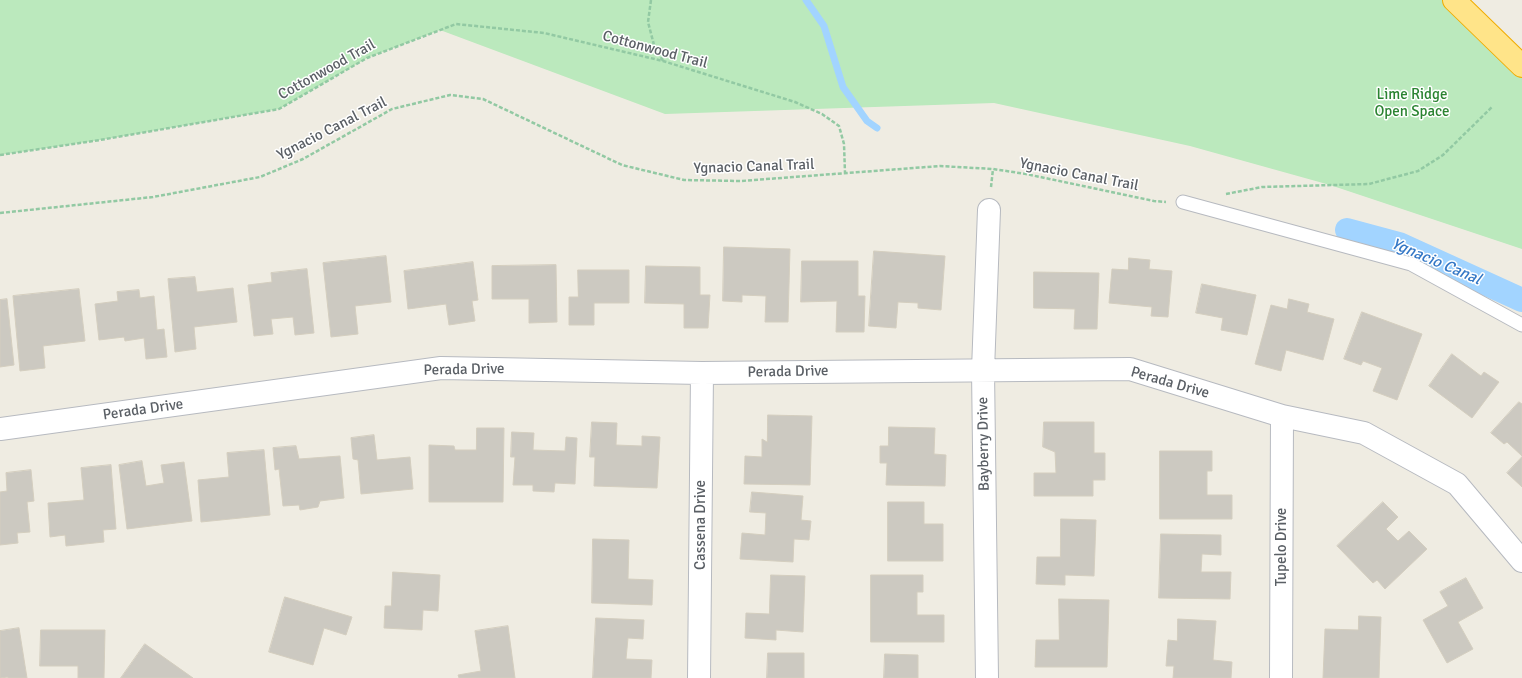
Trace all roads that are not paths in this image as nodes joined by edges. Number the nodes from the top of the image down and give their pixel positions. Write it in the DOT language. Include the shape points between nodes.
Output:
graph roads {
  1 [pos="1454,0"];
  2 [pos="1522,66"];
  3 [pos="1183,202"];
  4 [pos="989,210"];
  5 [pos="1522,325"];
  6 [pos="983,370"];
  7 [pos="702,373"];
  8 [pos="1282,416"];
  9 [pos="0,430"];
  10 [pos="1522,562"];
  11 [pos="699,678"];
  12 [pos="987,678"];
  13 [pos="1281,678"];
  1 -- 2 [label="highway"];
  3 -- 5 [label="lane" via="1411,264"];
  4 -- 6 [label="street, Bayberry Drive"];
  6 -- 7 [label="street, Perada Drive"];
  6 -- 8 [label="street, Perada Drive" via="1130,369"];
  6 -- 12 [label="street, Bayberry Drive"];
  7 -- 9 [label="street, Perada Drive" via="441,368"];
  7 -- 11 [label="street, Cassena Drive"];
  8 -- 10 [label="street, Perada Drive" via="1364,433 1457,484"];
  8 -- 13 [label="street, Tupelo Drive"];
}
